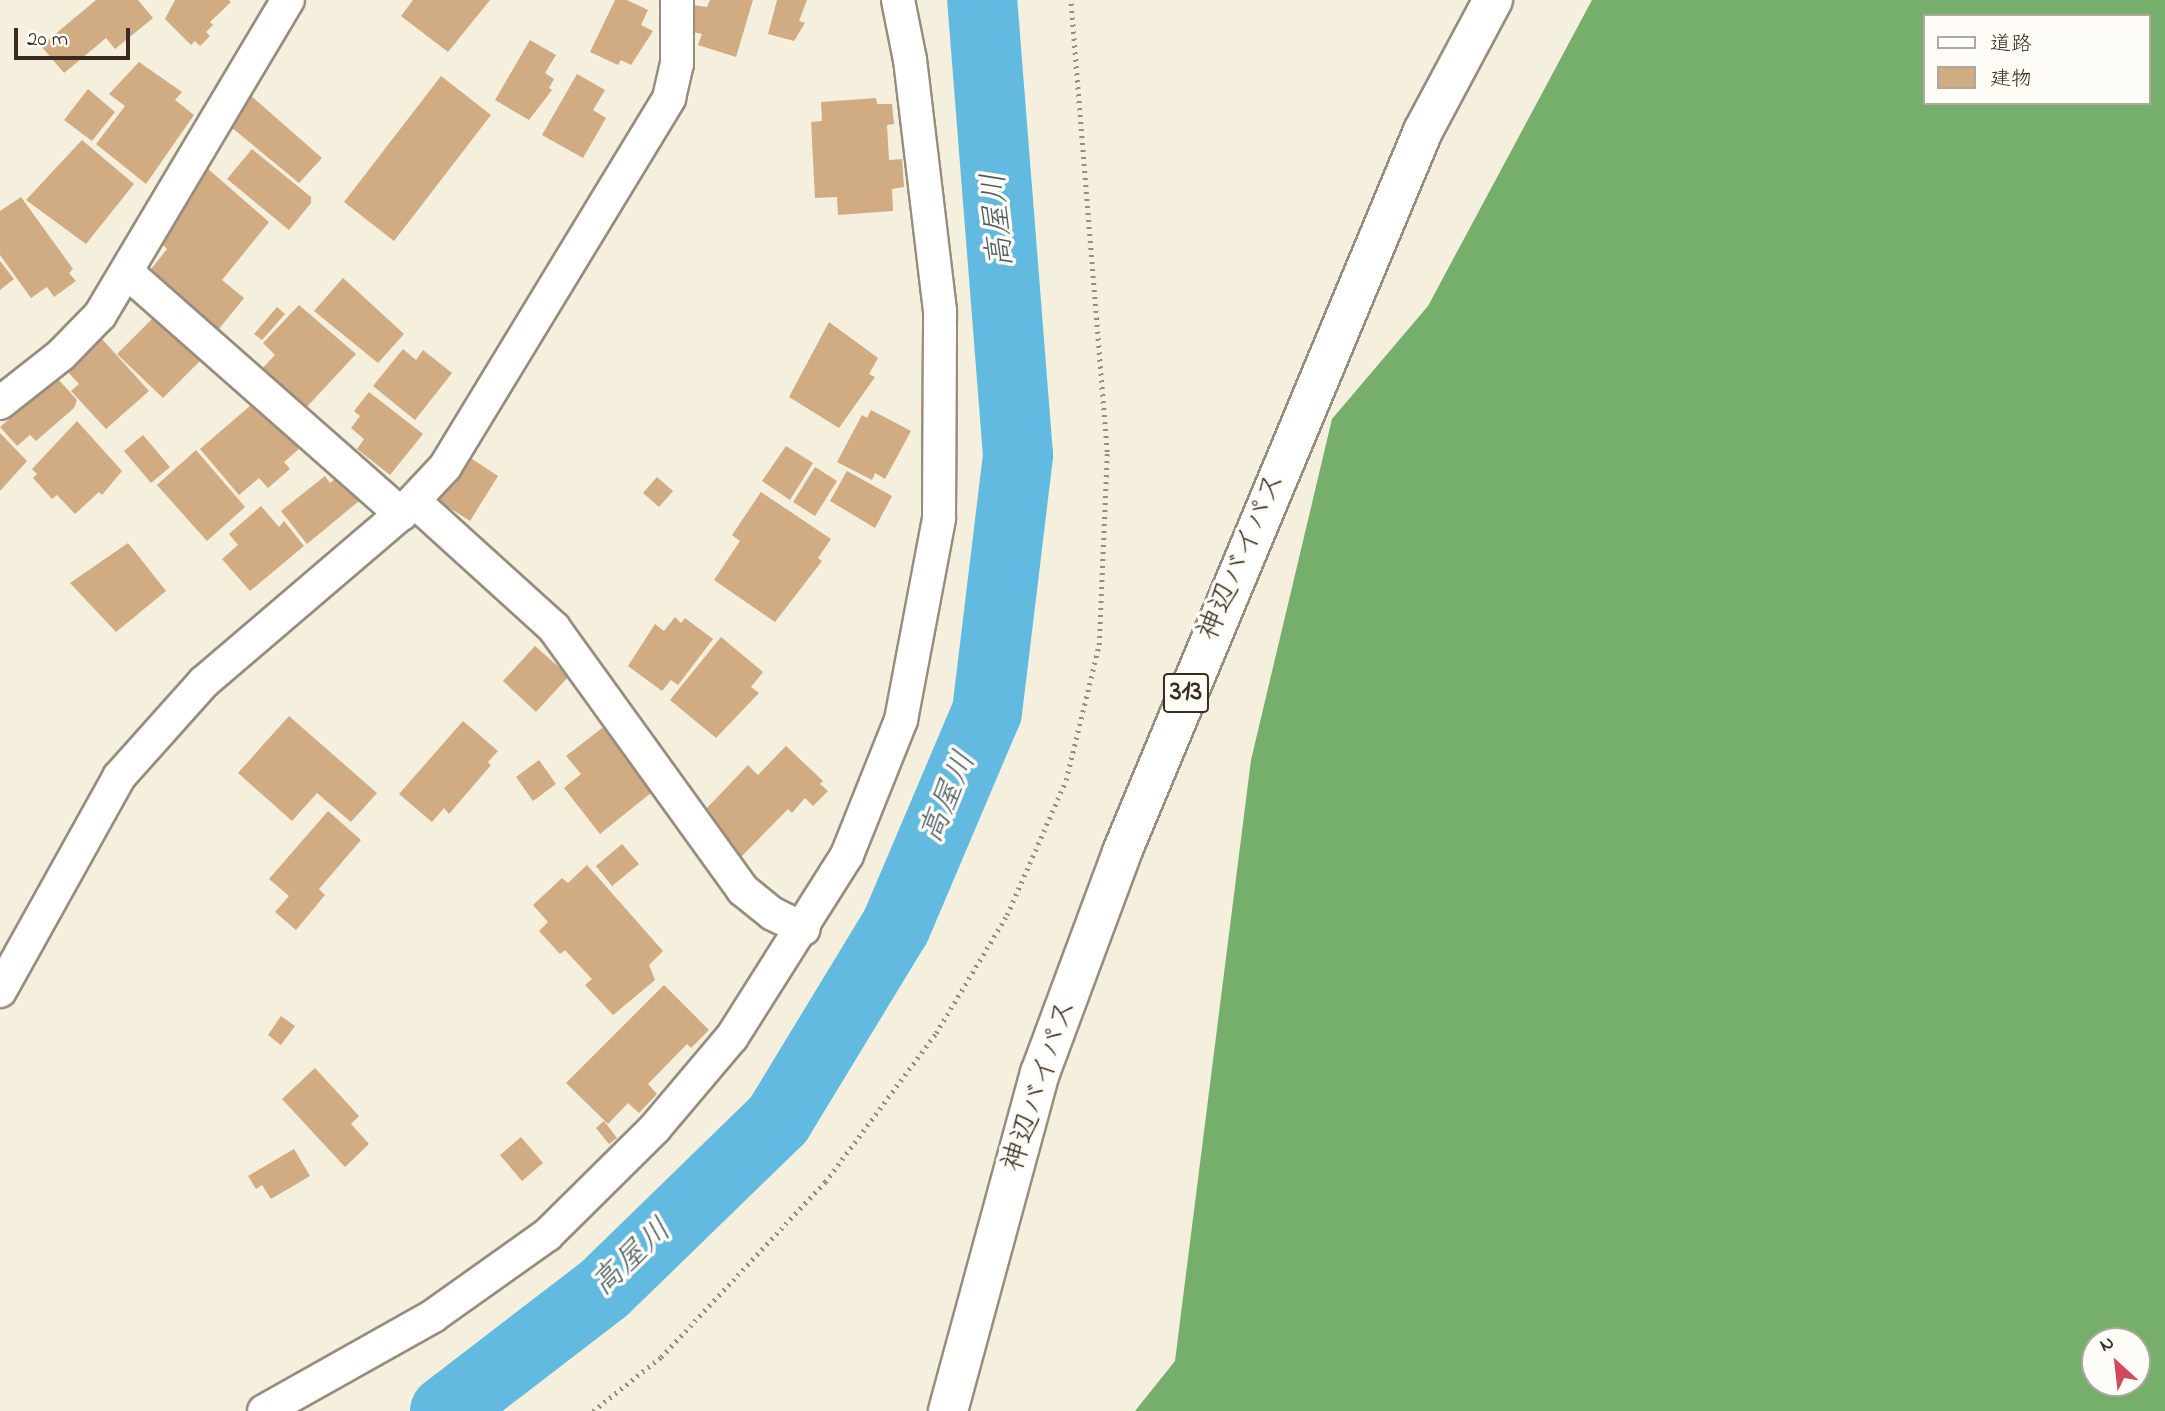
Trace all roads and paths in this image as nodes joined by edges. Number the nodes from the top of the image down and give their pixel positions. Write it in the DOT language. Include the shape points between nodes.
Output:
graph roads {
  1 [pos="288,0"];
  2 [pos="677,0"];
  3 [pos="898,0"];
  4 [pos="1071,0"];
  5 [pos="1493,0"];
  6 [pos="129,274"];
  7 [pos="0,403"];
  8 [pos="408,508"];
  9 [pos="804,929"];
  10 [pos="0,989"];
  11 [pos="264,1411"];
  12 [pos="593,1411"];
  13 [pos="948,1411"];
  1 -- 6 [label="street"];
  2 -- 8 [label="street" via="677,64 668,98 645,143 444,467"];
  3 -- 9 [label="street" via="910,60 940,311 939,518 901,720 846,855"];
  4 -- 12 [label="path" via="1107,452 1099,645 1066,780 1007,915 936,1033 833,1171 661,1357"];
  5 -- 13 [label="highway, 神辺バイパス / 313" via="1423,131 1122,852 1040,1073"];
  6 -- 7 [label="street" via="100,315 61,355"];
  6 -- 8 [label="street"];
  8 -- 9 [label="street" via="554,628 743,890 773,914"];
  8 -- 10 [label="street" via="204,682 119,777"];
  9 -- 11 [label="street" via="732,1037 655,1128 547,1235 433,1316"];
}
